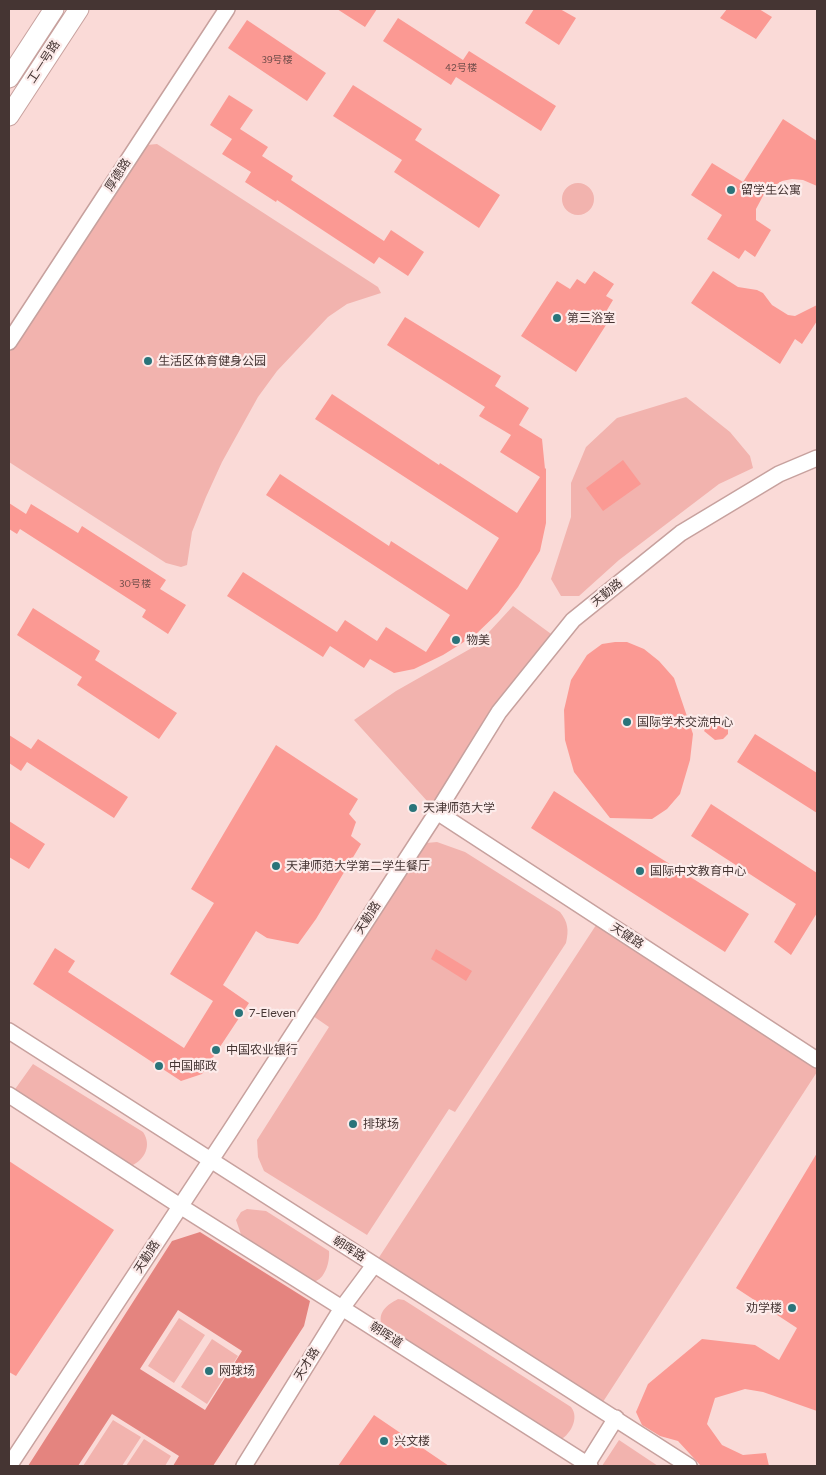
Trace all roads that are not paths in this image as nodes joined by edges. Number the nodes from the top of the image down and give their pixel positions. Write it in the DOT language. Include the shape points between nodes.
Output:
graph roads {
  1 [pos="54,9"];
  2 [pos="79,9"];
  3 [pos="227,9"];
  4 [pos="9,78"];
  5 [pos="9,116"];
  6 [pos="9,342"];
  7 [pos="817,458"];
  8 [pos="437,812"];
  9 [pos="9,1031"];
  10 [pos="817,1060"];
  11 [pos="9,1095"];
  12 [pos="210,1161"];
  13 [pos="180,1206"];
  14 [pos="374,1265"];
  15 [pos="342,1308"];
  16 [pos="616,1418"];
  17 [pos="9,1466"];
  18 [pos="244,1466"];
  19 [pos="588,1466"];
  20 [pos="689,1466"];
  1 -- 4 [label="main road, 工一号路"];
  2 -- 5 [label="main road, 工一号路"];
  3 -- 6 [label="street, 厚德路"];
  7 -- 8 [label="street, 天勤路" via="779,474 681,533 573,620 499,712"];
  8 -- 10 [label="street, 天健路"];
  8 -- 12 [label="street, 天勤路"];
  9 -- 12 [label="street, 朝晖路"];
  11 -- 13 [label="street, 朝晖道"];
  12 -- 13 [label="street, 天勤路"];
  12 -- 14 [label="street, 朝晖路"];
  13 -- 15 [label="street, 朝晖道"];
  13 -- 17 [label="street, 天勤路"];
  14 -- 15 [label="street, 天才路"];
  14 -- 16 [label="street, 朝晖路"];
  15 -- 18 [label="street, 天才路"];
  15 -- 19 [label="street, 朝晖道"];
  16 -- 19 [label="street"];
  16 -- 20 [label="street, 朝晖路"];
}
